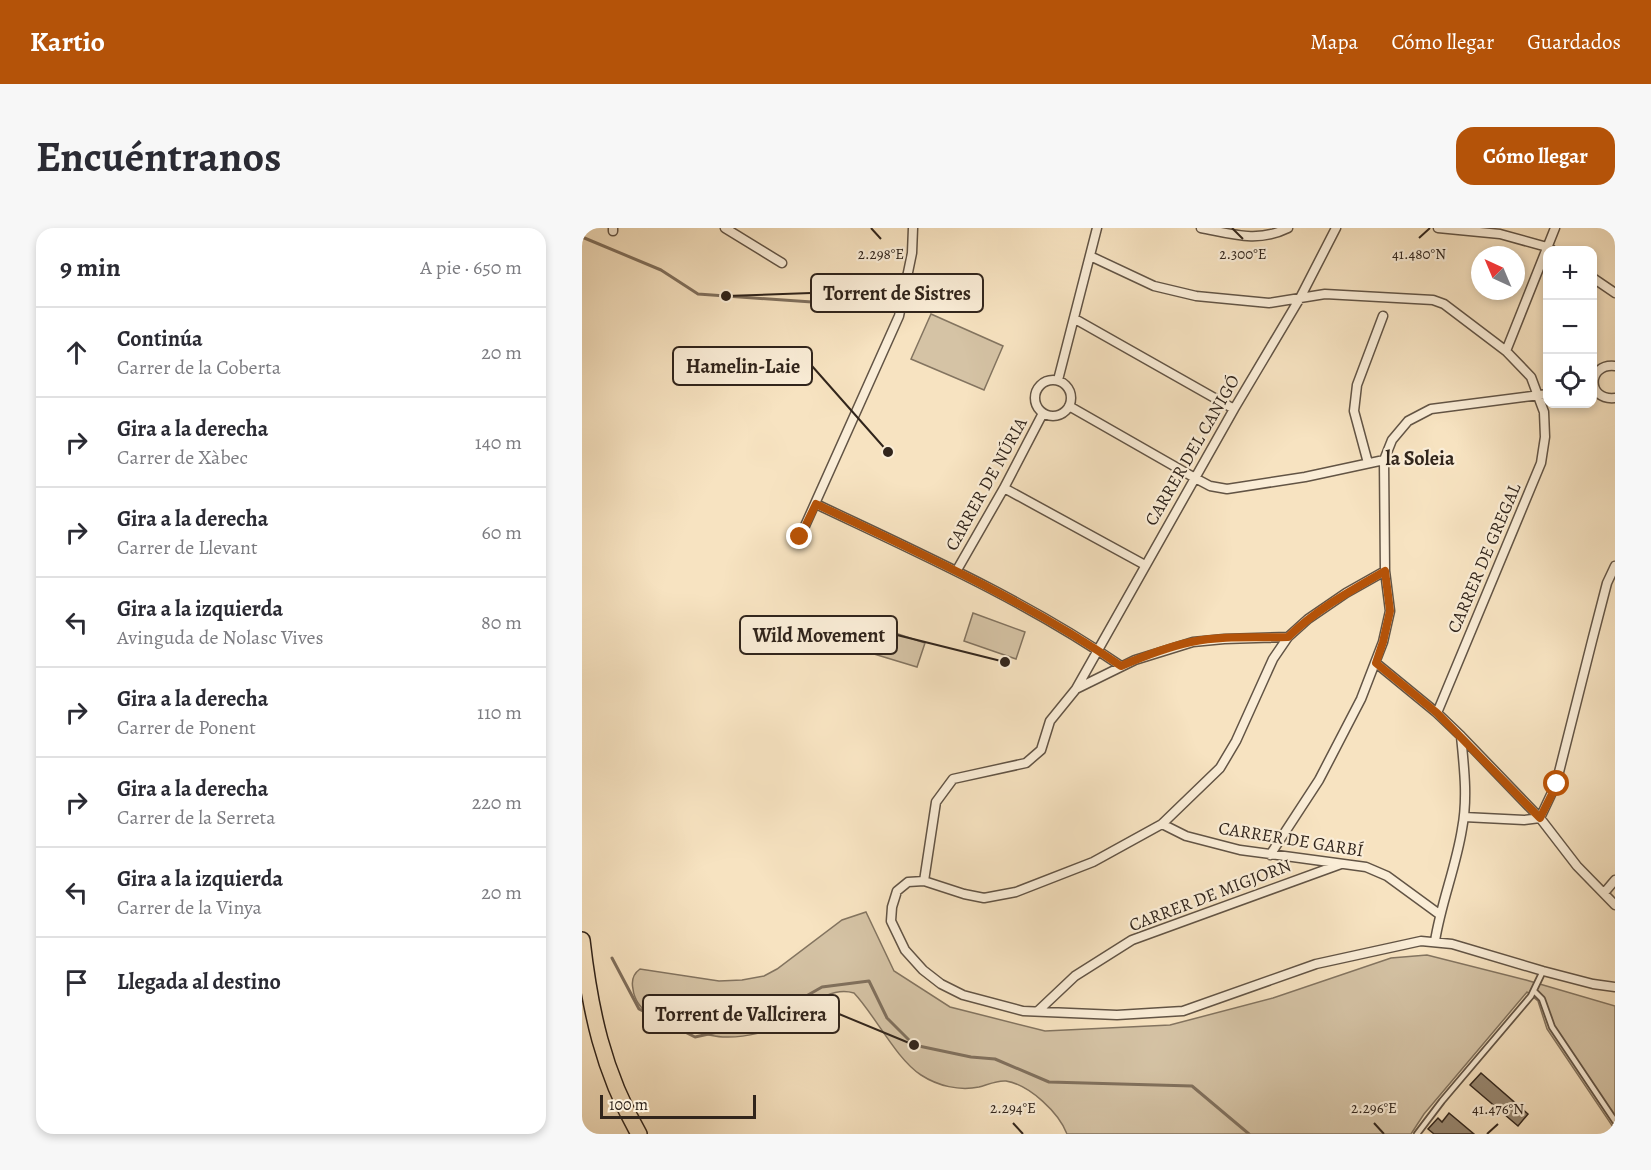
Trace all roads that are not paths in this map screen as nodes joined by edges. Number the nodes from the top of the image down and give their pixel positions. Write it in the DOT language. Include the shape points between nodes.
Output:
graph roads {
  1 [pos="725,228"];
  2 [pos="913,228"];
  3 [pos="1097,228"];
  4 [pos="1201,228"];
  5 [pos="1288,228"];
  6 [pos="1336,228"];
  7 [pos="1438,228"];
  8 [pos="1555,228"];
  9 [pos="1551,246"];
  10 [pos="1543,247"];
  11 [pos="1090,256"];
  12 [pos="782,263"];
  13 [pos="1543,265"];
  14 [pos="1597,281"];
  15 [pos="1615,293"];
  16 [pos="1300,298"];
  17 [pos="1383,316"];
  18 [pos="1075,319"];
  19 [pos="1506,351"];
  20 [pos="1612,364"];
  21 [pos="1597,371"];
  22 [pos="1058,380"];
  23 [pos="1597,394"];
  24 [pos="1543,395"];
  25 [pos="1615,398"];
  26 [pos="1069,406"];
  27 [pos="1544,408"];
  28 [pos="1234,409"];
  29 [pos="1043,413"];
  30 [pos="1384,460"];
  31 [pos="1368,463"];
  32 [pos="1195,478"];
  33 [pos="1004,488"];
  34 [pos="816,504"];
  35 [pos="800,537"];
  36 [pos="1145,566"];
  37 [pos="1615,566"];
  38 [pos="957,570"];
  39 [pos="1385,571"];
  40 [pos="1288,637"];
  41 [pos="1097,649"];
  42 [pos="1376,663"];
  43 [pos="1121,666"];
  44 [pos="1076,688"];
  45 [pos="1437,713"];
  46 [pos="1461,736"];
  47 [pos="1464,817"];
  48 [pos="1540,818"];
  49 [pos="1162,825"];
  50 [pos="1270,855"];
  51 [pos="1341,864"];
  52 [pos="1615,880"];
  53 [pos="924,881"];
  54 [pos="1604,893"];
  55 [pos="1615,905"];
  56 [pos="1439,914"];
  57 [pos="582,940"];
  58 [pos="1435,941"];
  59 [pos="1543,971"];
  60 [pos="1615,987"];
  61 [pos="1534,991"];
  62 [pos="1039,1010"];
  63 [pos="1615,1121"];
  64 [pos="639,1134"];
  65 [pos="1417,1134"];
  1 -- 12 [label="street"];
  2 -- 34 [label="street" via="912,253 898,316"];
  3 -- 11 [label="street"];
  4 -- 5 [label="street" via="1250,238 1272,236"];
  6 -- 16 [label="street, CARRER DEL CANIGÓ"];
  7 -- 10 [label="street" via="1500,234"];
  8 -- 9 [label="street"];
  11 -- 16 [label="street, CARRER DE GREGAL" via="1154,286 1196,296 1269,303"];
  11 -- 18 [label="street"];
  13 -- 19 [label="street"];
  14 -- 15 [label="street"];
  16 -- 19 [label="street, CARRER DE GREGAL" via="1325,294 1433,300 1453,309"];
  16 -- 28 [label="street, CARRER DEL CANIGÓ"];
  17 -- 31 [label="street" via="1358,385 1354,411"];
  18 -- 22 [label="street"];
  18 -- 28 [label="street"];
  19 -- 24 [label="street, CARRER DE GREGAL"];
  20 -- 21 [label="street"];
  22 -- 26 [label="street" via="1069,389"];
  22 -- 29 [label="street" via="1047,380 1036,392 1036,404"];
  23 -- 25 [label="street"];
  24 -- 30 [label="street" via="1431,409 1408,421 1392,440"];
  26 -- 29 [label="street" via="1059,414"];
  26 -- 32 [label="street"];
  27 -- 45 [label="street, CARRER DE GREGAL" via="1541,463"];
  28 -- 32 [label="street, CARRER DEL CANIGÓ"];
  29 -- 33 [label="street, CARRER DE NÚRIA"];
  30 -- 31 [label="street"];
  30 -- 39 [label="street"];
  31 -- 32 [label="street" via="1227,489"];
  32 -- 36 [label="street, CARRER DEL CANIGÓ"];
  33 -- 36 [label="street"];
  33 -- 38 [label="street, CARRER DE NÚRIA"];
  34 -- 35 [label="street"];
  34 -- 38 [label="street"];
  36 -- 41 [label="street, CARRER DEL CANIGÓ"];
  37 -- 48 [label="street" via="1594,631 1557,784"];
  38 -- 41 [label="street"];
  39 -- 40 [label="street" via="1308,618"];
  39 -- 42 [label="street" via="1390,611"];
  40 -- 43 [label="street" via="1193,642"];
  40 -- 49 [label="street" via="1273,659 1220,768"];
  41 -- 43 [label="street"];
  41 -- 44 [label="street, CARRER DEL CANIGÓ"];
  42 -- 45 [label="street"];
  42 -- 50 [label="street" via="1320,780"];
  43 -- 44 [label="street"];
  44 -- 53 [label="street, CARRER DEL CANIGÓ" via="1050,721 1041,750 1026,762 953,779 936,802"];
  45 -- 46 [label="street"];
  46 -- 47 [label="street"];
  46 -- 48 [label="street"];
  47 -- 48 [label="street"];
  47 -- 56 [label="street"];
  48 -- 54 [label="street" via="1577,866"];
  49 -- 50 [label="street, CARRER DE GARBÍ" via="1186,836"];
  49 -- 53 [label="street" via="1094,862 1016,892 984,898"];
  50 -- 51 [label="street, CARRER DE GARBÍ"];
  51 -- 56 [label="street, CARRER DE GARBÍ" via="1366,867 1387,876"];
  51 -- 62 [label="street, CARRER DE MIGJORN" via="1132,940 1075,976"];
  52 -- 54 [label="street"];
  53 -- 62 [label="street" via="908,882 897,891 892,907 891,921 905,950 941,984 963,995 1023,1011"];
  54 -- 55 [label="street"];
  56 -- 58 [label="street"];
  57 -- 64 [label="highway" via="597,1034 617,1091"];
  58 -- 59 [label="street"];
  58 -- 62 [label="street" via="1316,964 1183,1011 1117,1015"];
  59 -- 60 [label="street"];
  59 -- 61 [label="lane"];
  61 -- 63 [label="lane" via="1542,999 1552,1027"];
  61 -- 65 [label="lane"];
}
